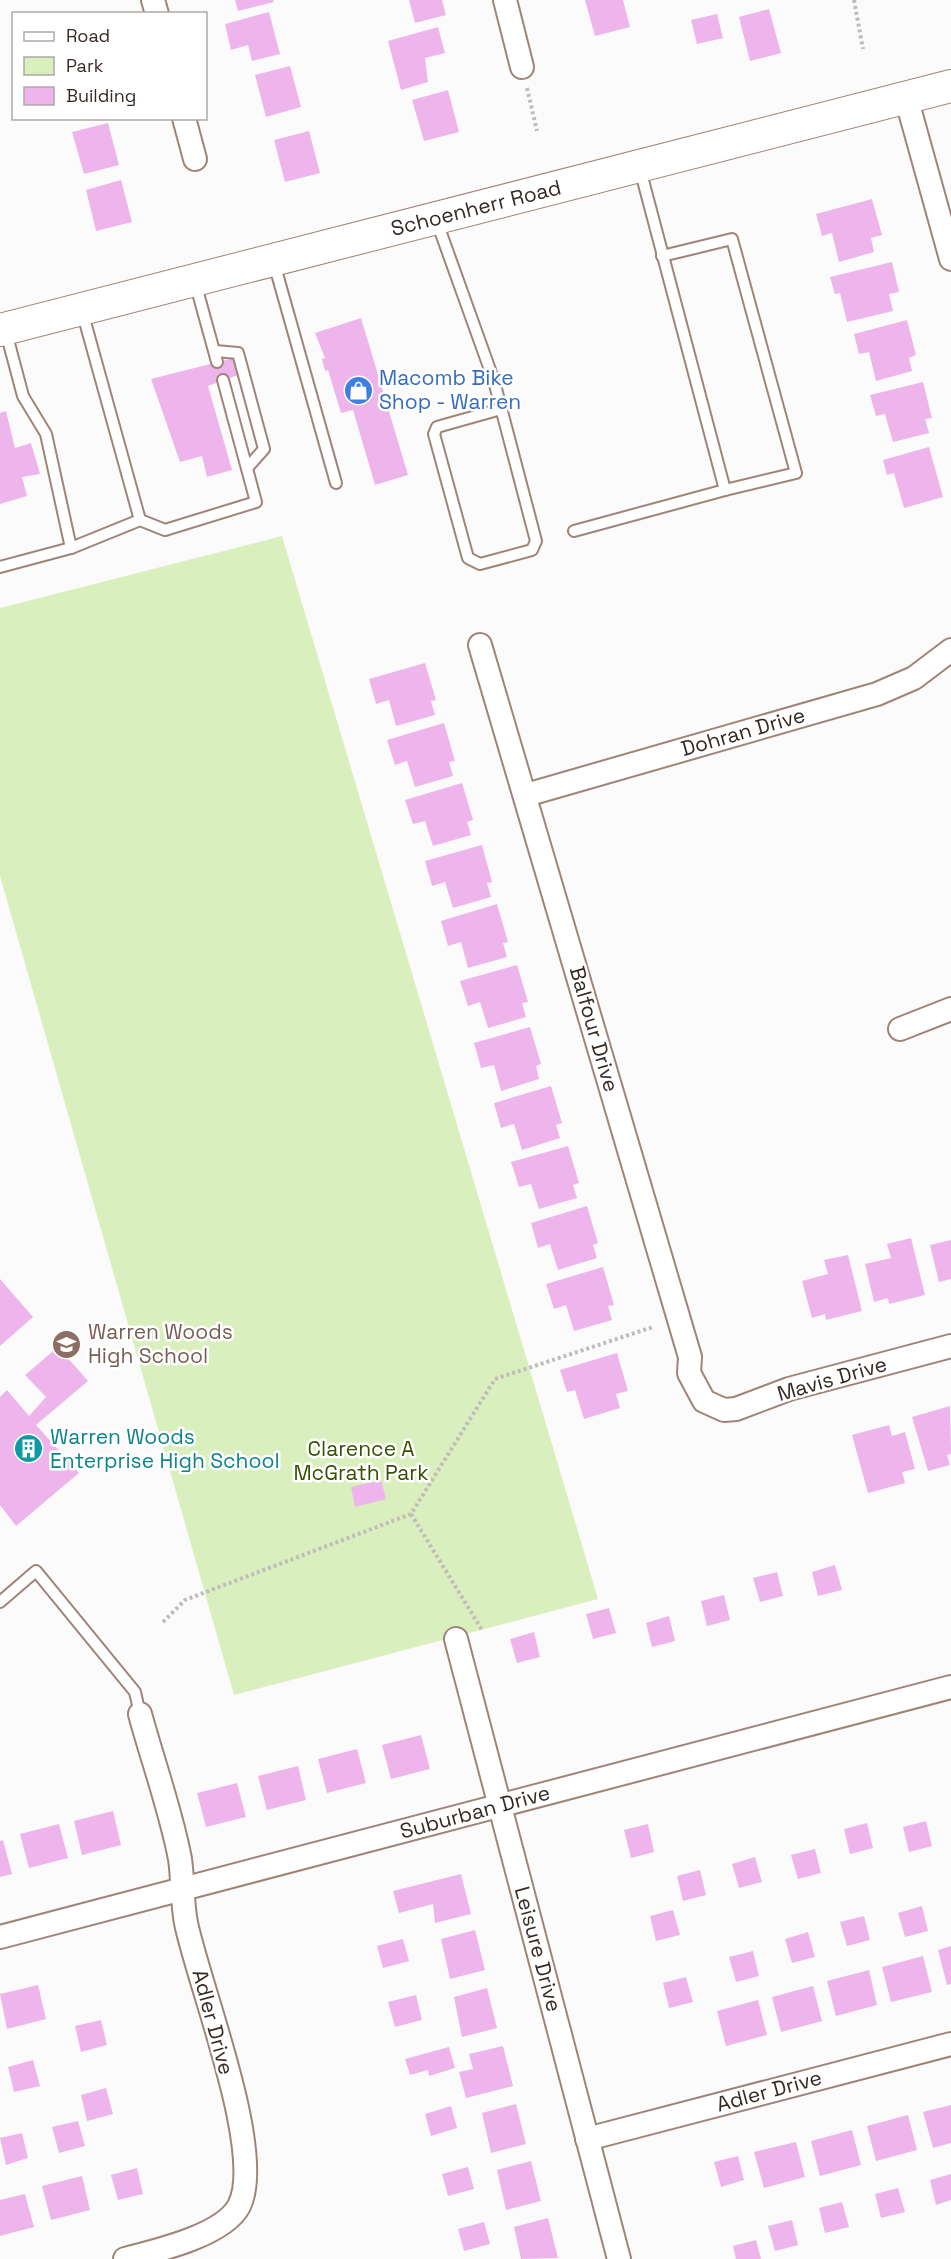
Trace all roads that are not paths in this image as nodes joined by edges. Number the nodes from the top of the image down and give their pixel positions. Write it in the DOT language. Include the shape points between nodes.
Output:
graph roads {
  1 [pos="505,0"];
  2 [pos="522,67"];
  3 [pos="951,86"];
  4 [pos="906,97"];
  5 [pos="185,120"];
  6 [pos="195,159"];
  7 [pos="639,166"];
  8 [pos="436,219"];
  9 [pos="663,256"];
  10 [pos="273,259"];
  11 [pos="951,259"];
  12 [pos="194,279"];
  13 [pos="81,307"];
  14 [pos="2,329"];
  15 [pos="223,380"];
  16 [pos="501,409"];
  17 [pos="247,468"];
  18 [pos="336,483"];
  19 [pos="725,490"];
  20 [pos="140,520"];
  21 [pos="574,531"];
  22 [pos="70,548"];
  23 [pos="0,567"];
  24 [pos="480,645"];
  25 [pos="951,650"];
  26 [pos="525,795"];
  27 [pos="951,1009"];
  28 [pos="900,1029"];
  29 [pos="951,1346"];
  30 [pos="713,1407"];
  31 [pos="0,1602"];
  32 [pos="456,1639"];
  33 [pos="951,1688"];
  34 [pos="140,1714"];
  35 [pos="501,1805"];
  36 [pos="183,1889"];
  37 [pos="0,1937"];
  38 [pos="951,2044"];
  39 [pos="587,2139"];
  40 [pos="125,2259"];
  41 [pos="619,2259"];
  1 -- 2 [label="street"];
  3 -- 4 [label="main road, Schoenherr Road"];
  4 -- 7 [label="main road, Schoenherr Road"];
  4 -- 11 [label="street"];
  5 -- 6 [label="street"];
  7 -- 8 [label="main road, Schoenherr Road"];
  7 -- 9 [label="lane"];
  8 -- 10 [label="main road, Schoenherr Road"];
  8 -- 16 [label="lane"];
  9 -- 19 [label="lane"];
  9 -- 19 [label="lane" via="732,239 796,473"];
  10 -- 12 [label="main road, Schoenherr Road"];
  10 -- 18 [label="lane"];
  12 -- 13 [label="main road, Schoenherr Road"];
  12 -- 17 [label="lane" via="216,357 238,353 264,449"];
  13 -- 14 [label="main road, Schoenherr Road"];
  13 -- 20 [label="lane"];
  14 -- 22 [label="lane" via="23,396 46,434"];
  15 -- 17 [label="lane"];
  16 -- 16 [label="lane" via="437,427 434,434 468,558 480,564 532,550 536,541"];
  17 -- 20 [label="lane" via="256,502 165,530"];
  19 -- 21 [label="lane"];
  20 -- 22 [label="lane"];
  22 -- 23 [label="lane"];
  24 -- 26 [label="street, Balfour Drive"];
  25 -- 26 [label="street, Dohran Drive" via="914,678 877,694"];
  26 -- 30 [label="street, Balfour Drive" via="690,1357 689,1373 704,1401"];
  27 -- 28 [label="street"];
  29 -- 30 [label="street, Mavis Drive" via="789,1389 736,1408"];
  31 -- 34 [label="lane" via="36,1571 135,1692"];
  32 -- 35 [label="street, Leisure Drive"];
  33 -- 35 [label="street, Suburban Drive"];
  34 -- 36 [label="street, Adler Drive" via="179,1856"];
  35 -- 36 [label="street, Suburban Drive"];
  35 -- 39 [label="street, Leisure Drive"];
  36 -- 37 [label="street, Suburban Drive"];
  36 -- 40 [label="street, Adler Drive" via="186,1922 243,2130 245,2185 238,2208 205,2233 180,2245"];
  38 -- 39 [label="street, Adler Drive"];
  39 -- 41 [label="street, Leisure Drive"];
}
